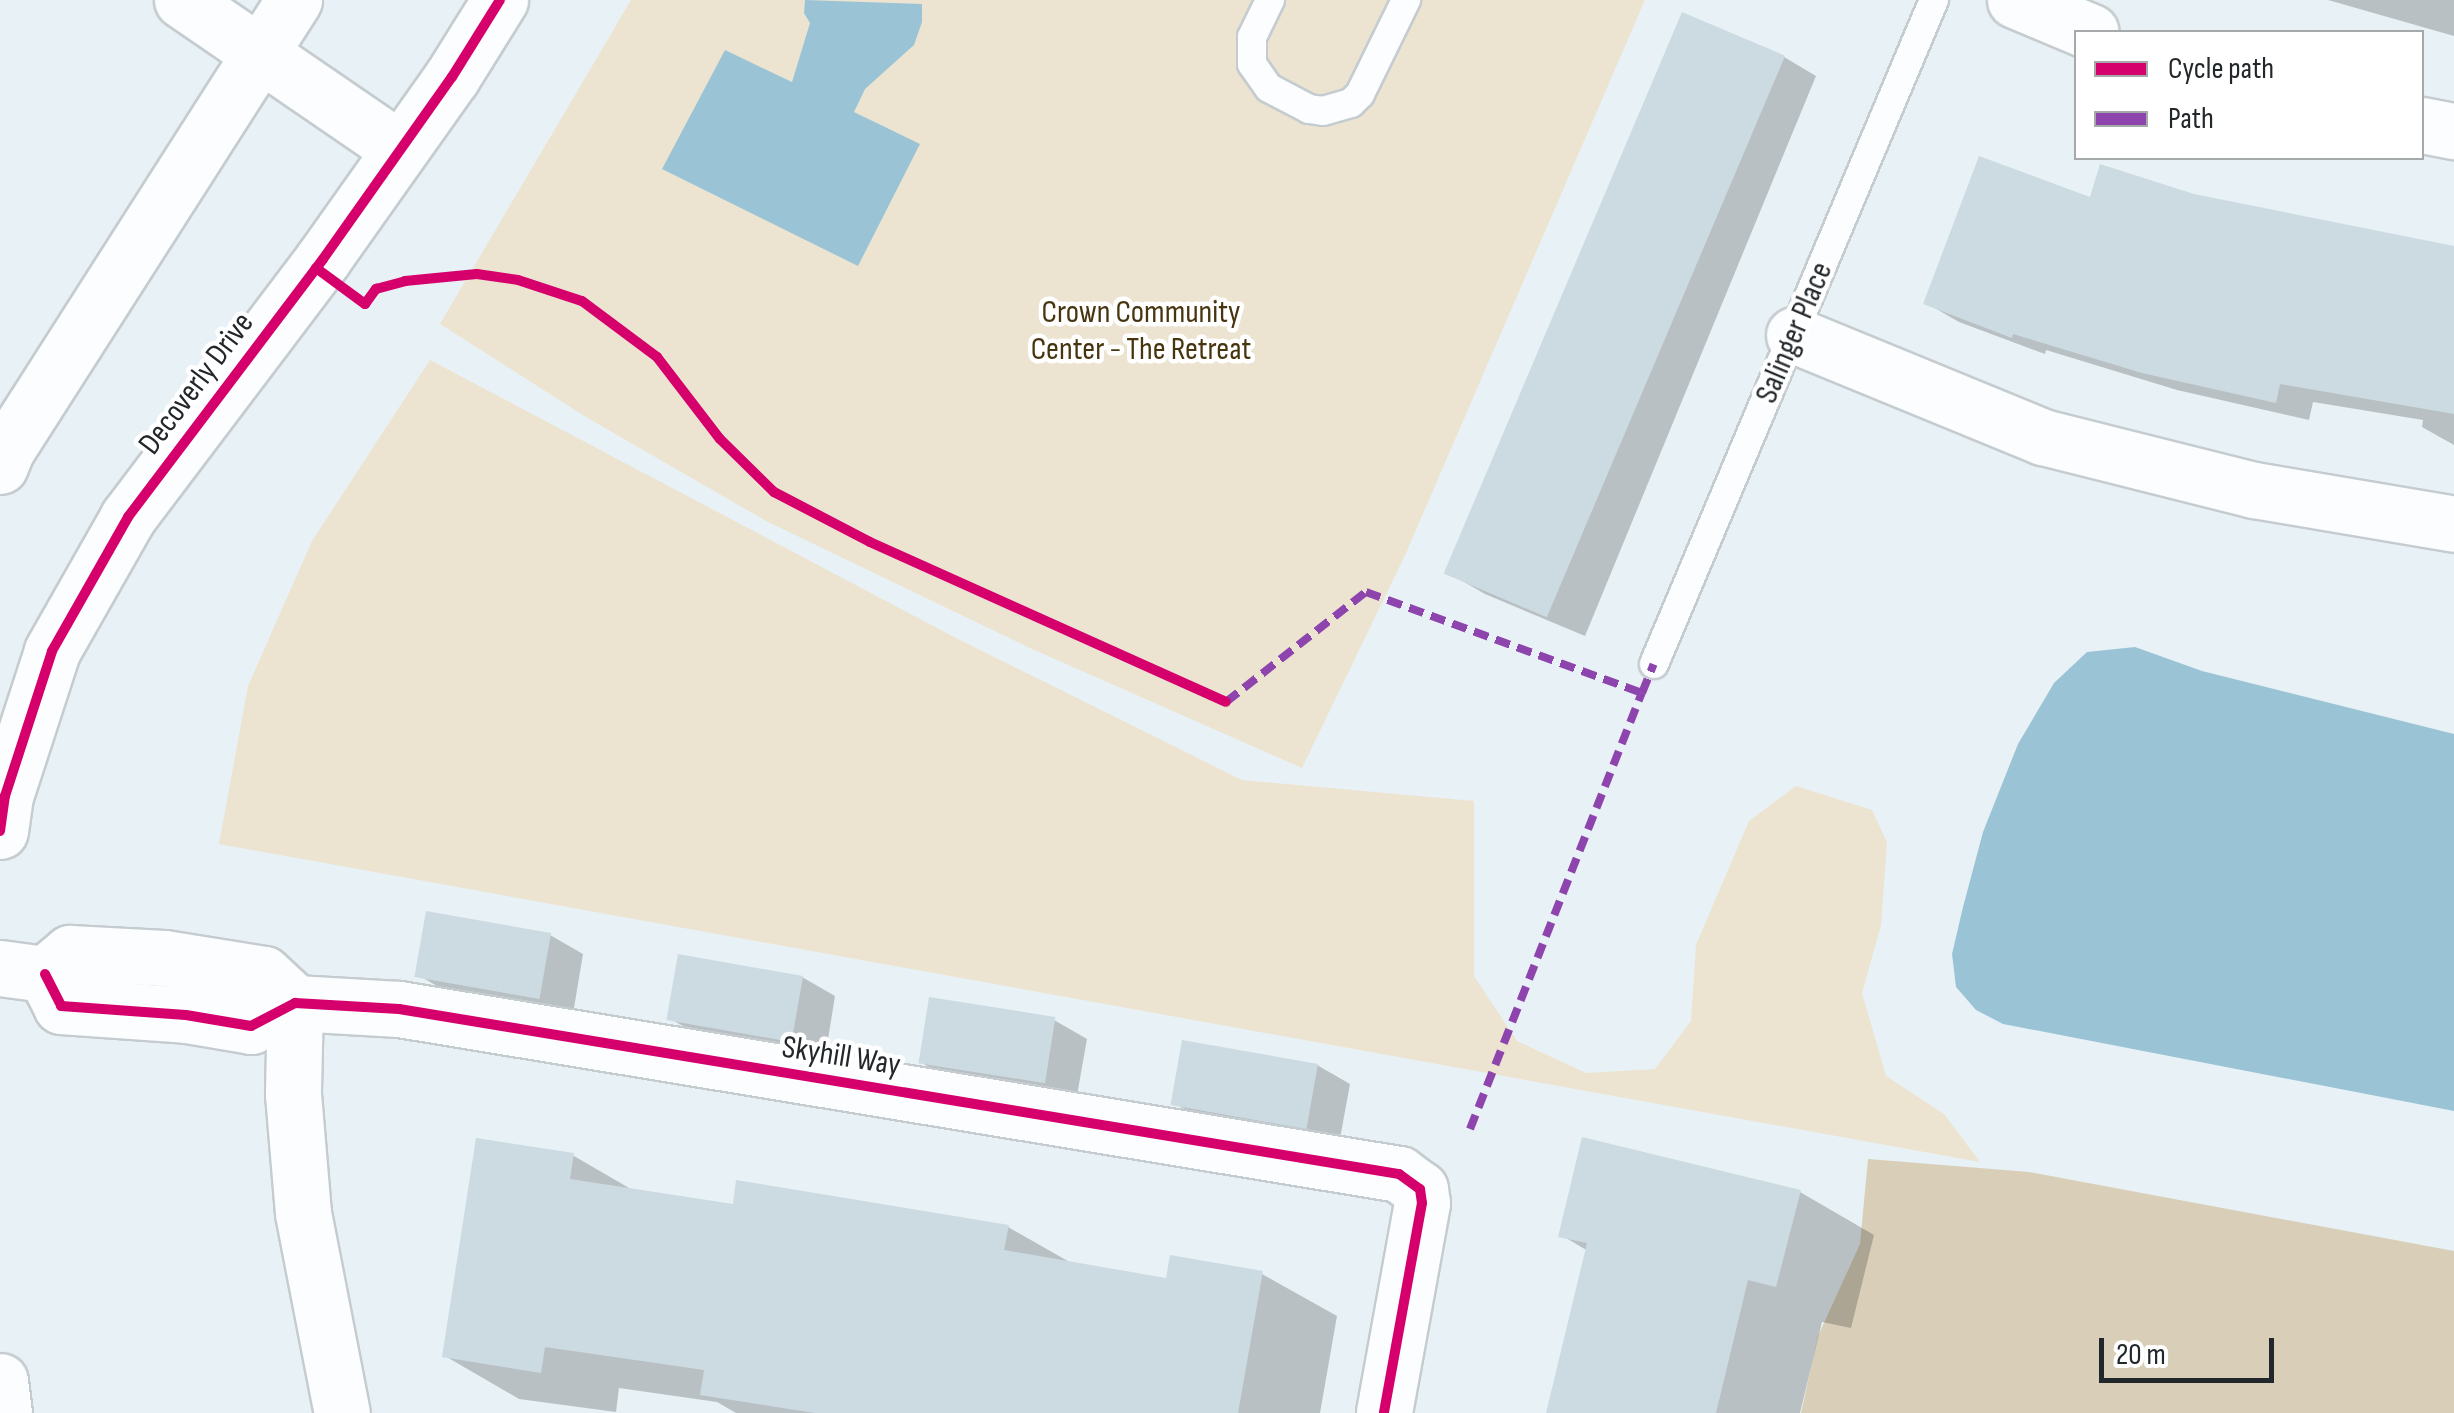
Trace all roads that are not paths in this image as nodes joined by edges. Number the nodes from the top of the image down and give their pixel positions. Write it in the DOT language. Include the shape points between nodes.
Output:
graph roads {
  1 [pos="182,0"];
  2 [pos="294,0"];
  3 [pos="500,0"];
  4 [pos="1270,0"];
  5 [pos="1406,0"];
  6 [pos="1934,0"];
  7 [pos="2014,0"];
  8 [pos="2086,30"];
  9 [pos="259,54"];
  10 [pos="2424,125"];
  11 [pos="2454,130"];
  12 [pos="400,150"];
  13 [pos="1794,335"];
  14 [pos="0,466"];
  15 [pos="2454,524"];
  16 [pos="1654,664"];
  17 [pos="0,831"];
  18 [pos="23,971"];
  19 [pos="294,1004"];
  20 [pos="0,1381"];
  21 [pos="4,1413"];
  22 [pos="342,1413"];
  23 [pos="1384,1413"];
  1 -- 9 [label="street"];
  2 -- 9 [label="street"];
  3 -- 12 [label="street, Decoverly Drive"];
  4 -- 5 [label="lane" via="1252,36 1252,64 1269,88 1323,111 1360,94"];
  6 -- 13 [label="lane, Salinger Place"];
  7 -- 8 [label="street"];
  9 -- 12 [label="street"];
  9 -- 14 [label="street"];
  10 -- 11 [label="street"];
  12 -- 17 [label="street, Decoverly Drive" via="128,517 52,651"];
  13 -- 15 [label="street" via="2042,437 2254,490"];
  13 -- 16 [label="lane, Salinger Place"];
  18 -- 19 [label="street" via="70,953 164,958 264,974"];
  19 -- 22 [label="street" via="302,1213"];
  19 -- 23 [label="street, Skyhill Way" via="399,1009 1399,1174 1420,1189 1422,1203"];
  20 -- 21 [label="street"];
}
